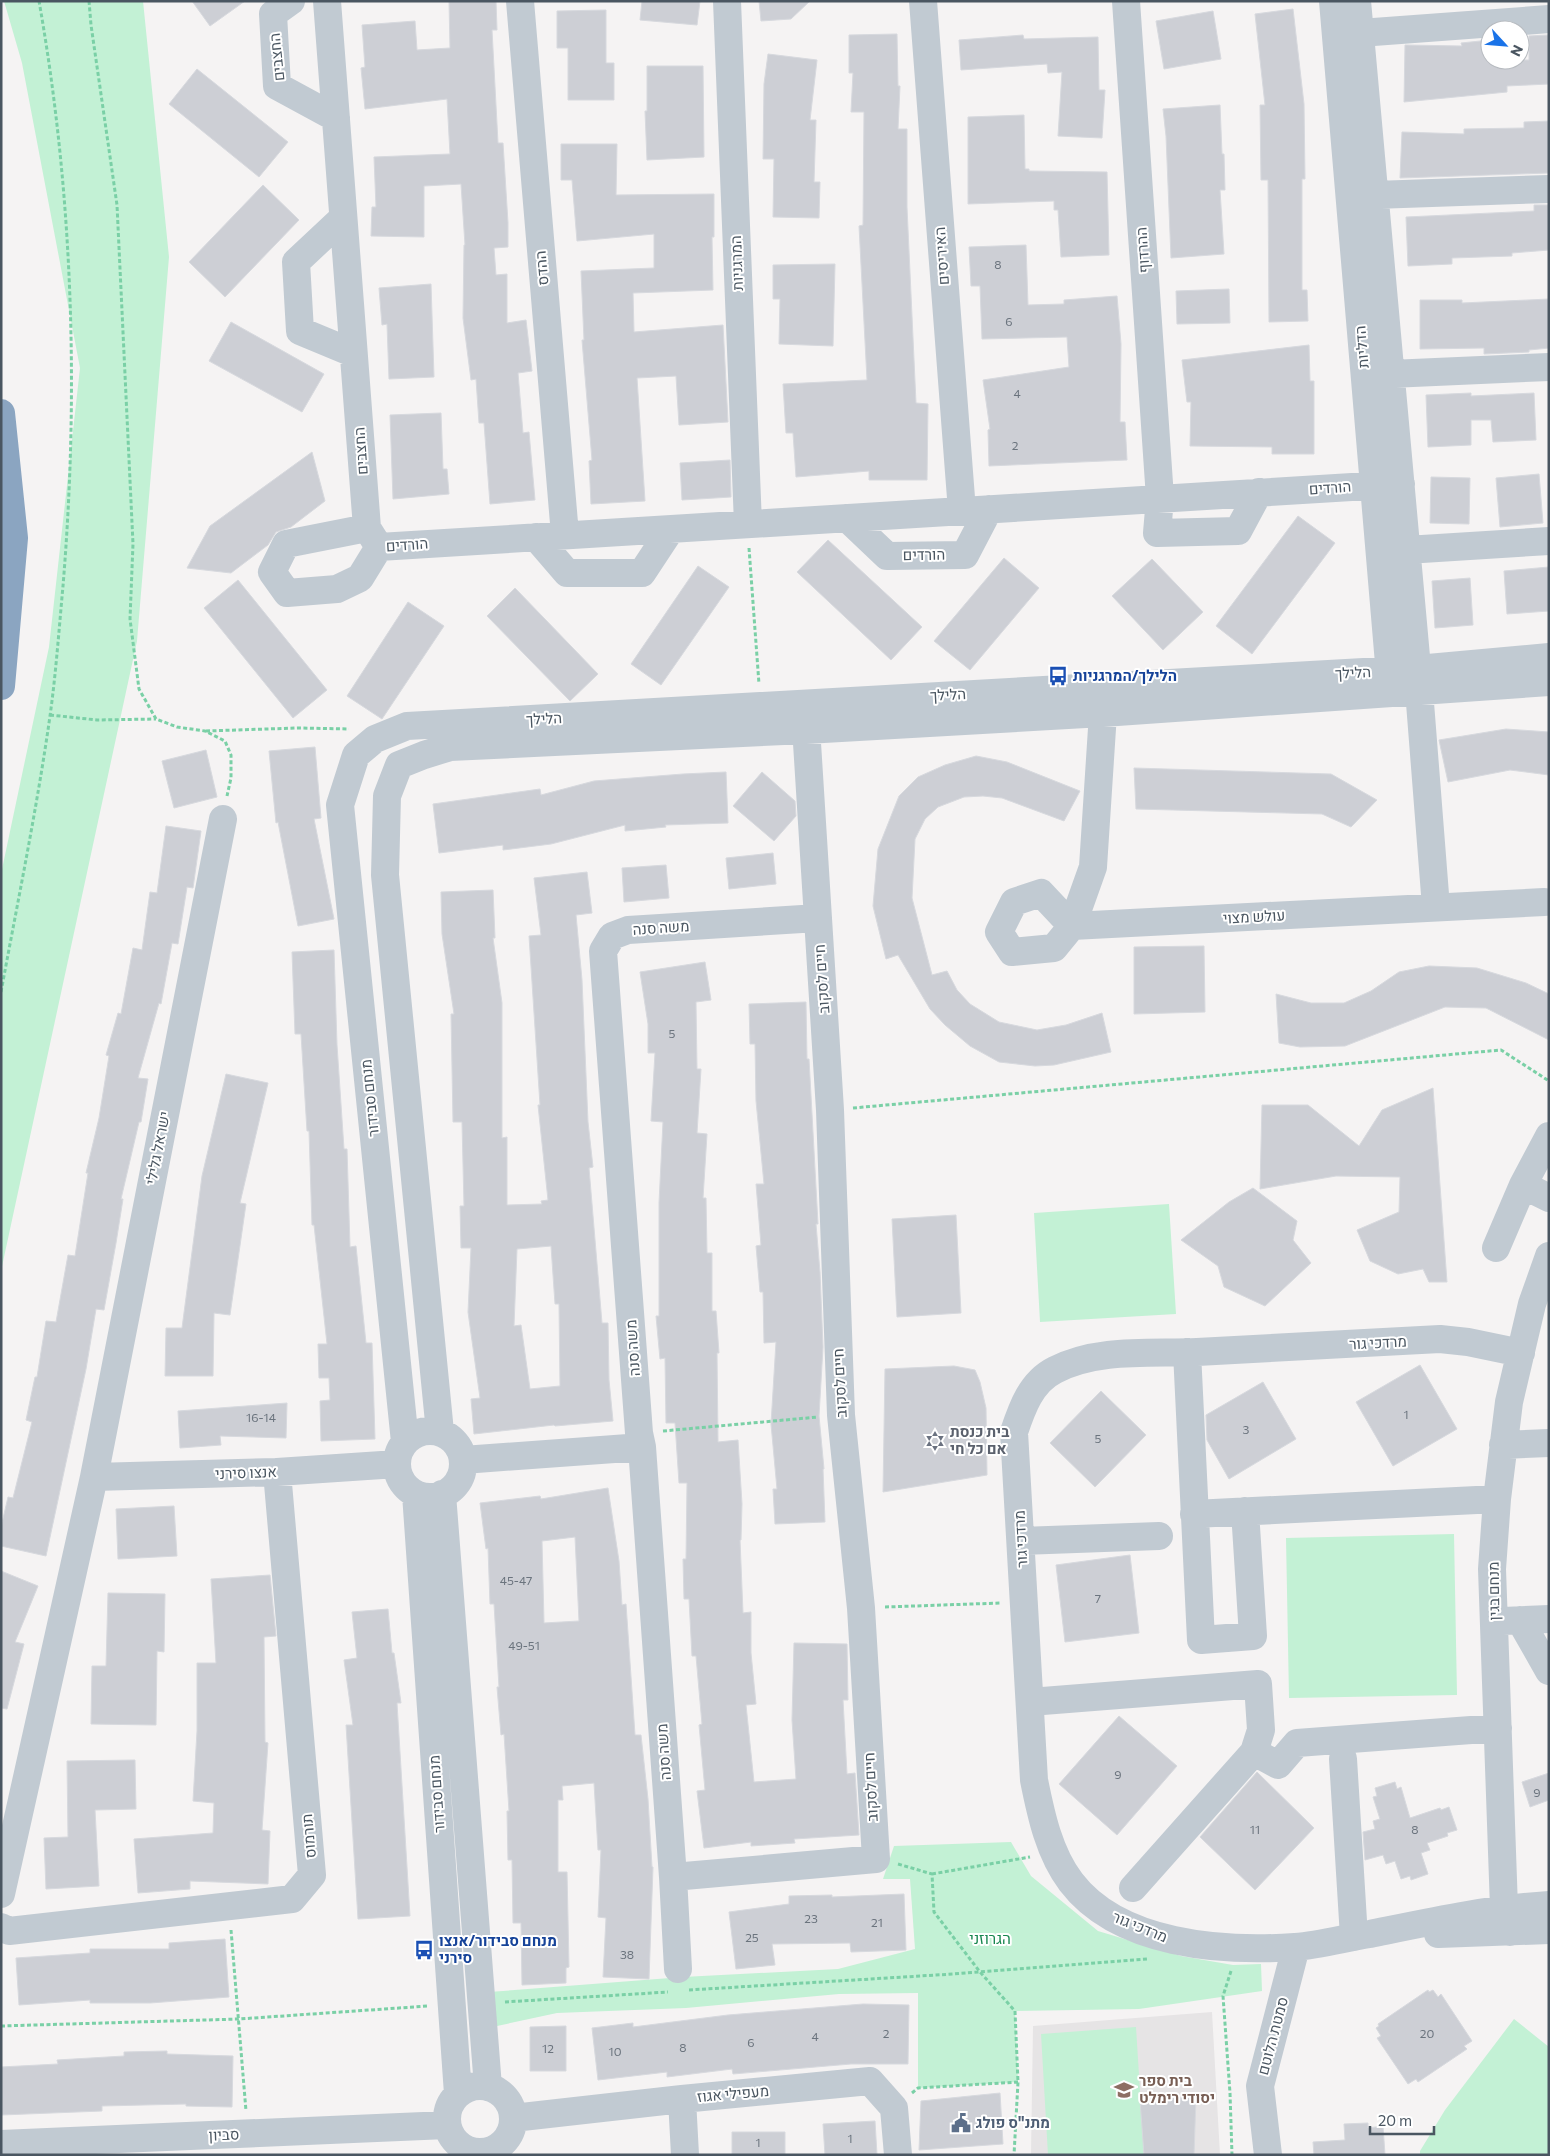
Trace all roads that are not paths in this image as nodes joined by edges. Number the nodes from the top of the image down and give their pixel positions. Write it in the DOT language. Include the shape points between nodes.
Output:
graph roads {
  1 [pos="291,1"];
  2 [pos="327,1"];
  3 [pos="520,1"];
  4 [pos="727,1"];
  5 [pos="923,1"];
  6 [pos="1126,1"];
  7 [pos="1333,1"];
  8 [pos="1357,1"];
  9 [pos="1549,19"];
  10 [pos="1360,33"];
  11 [pos="336,118"];
  12 [pos="1549,189"];
  13 [pos="1374,195"];
  14 [pos="343,218"];
  15 [pos="354,352"];
  16 [pos="1549,367"];
  17 [pos="1390,374"];
  18 [pos="1,413"];
  19 [pos="1400,484"];
  20 [pos="1374,485"];
  21 [pos="1259,492"];
  22 [pos="1160,498"];
  23 [pos="989,509"];
  24 [pos="962,511"];
  25 [pos="847,518"];
  26 [pos="748,524"];
  27 [pos="671,529"];
  28 [pos="565,535"];
  29 [pos="373,537"];
  30 [pos="536,537"];
  31 [pos="1549,541"];
  32 [pos="1406,550"];
  33 [pos="1549,657"];
  34 [pos="1418,680"];
  35 [pos="1390,681"];
  36 [pos="1549,682"];
  37 [pos="1,686"];
  38 [pos="804,703"];
  39 [pos="1103,713"];
  40 [pos="806,730"];
  41 [pos="356,755"];
  42 [pos="223,819"];
  43 [pos="1544,902"];
  44 [pos="1436,907"];
  45 [pos="818,918"];
  46 [pos="1549,1136"];
  47 [pos="1523,1185"];
  48 [pos="1549,1198"];
  49 [pos="1496,1248"];
  50 [pos="1549,1256"];
  51 [pos="1187,1352"];
  52 [pos="1521,1353"];
  53 [pos="440,1432"];
  54 [pos="640,1440"];
  55 [pos="1549,1443"];
  56 [pos="1503,1446"];
  57 [pos="401,1453"];
  58 [pos="463,1460"];
  59 [pos="277,1472"];
  60 [pos="94,1477"];
  61 [pos="429,1494"];
  62 [pos="1497,1499"];
  63 [pos="1245,1511"];
  64 [pos="1194,1514"];
  65 [pos="1159,1536"];
  66 [pos="1021,1541"];
  67 [pos="1549,1619"];
  68 [pos="1507,1621"];
  69 [pos="1549,1671"];
  70 [pos="1030,1702"];
  71 [pos="1498,1728"];
  72 [pos="1254,1752"];
  73 [pos="1343,1760"];
  74 [pos="673,1877"];
  75 [pos="1133,1888"];
  76 [pos="1,1894"];
  77 [pos="1549,1904"];
  78 [pos="1507,1920"];
  79 [pos="1,1927"];
  80 [pos="1549,1930"];
  81 [pos="1354,1937"];
  82 [pos="1296,1947"];
  83 [pos="677,1984"];
  84 [pos="488,2087"];
  85 [pos="458,2094"];
  86 [pos="682,2099"];
  87 [pos="513,2118"];
  88 [pos="454,2141"];
  89 [pos="1,2144"];
  90 [pos="249,2144"];
  91 [pos="489,2153"];
  92 [pos="685,2155"];
  93 [pos="898,2155"];
  94 [pos="1268,2155"];
  1 -- 11 [label="street, החצבים" via="273,14 277,86"];
  2 -- 11 [label="street, החצבים"];
  3 -- 28 [label="street, ההדס"];
  4 -- 26 [label="street, המרגניות"];
  5 -- 24 [label="street, האיריסים"];
  6 -- 22 [label="street, ההרדוף"];
  7 -- 20 [label="street, הדליות"];
  8 -- 10 [label="street, הדליות"];
  9 -- 10 [label="street"];
  10 -- 13 [label="street, הדליות"];
  11 -- 14 [label="street, החצבים"];
  12 -- 13 [label="street"];
  13 -- 17 [label="street, הדליות"];
  14 -- 15 [label="street, החצבים"];
  14 -- 15 [label="street" via="296,262 300,331"];
  15 -- 29 [label="street, החצבים"];
  16 -- 17 [label="street, הדליות"];
  17 -- 19 [label="street, הדליות"];
  18 -- 37 [label="highway" via="14,538"];
  19 -- 20 [label="street, הורדים"];
  19 -- 32 [label="street, הדליות"];
  20 -- 21 [label="street, הורדים"];
  20 -- 35 [label="street, הדליות"];
  21 -- 22 [label="street, הורדים"];
  21 -- 22 [label="street" via="1238,530 1157,533"];
  22 -- 23 [label="street, הורדים"];
  23 -- 24 [label="street, הורדים"];
  23 -- 25 [label="street, הורדים" via="965,555 888,556"];
  24 -- 25 [label="street, הורדים"];
  25 -- 26 [label="street, הורדים"];
  26 -- 27 [label="street, הורדים"];
  27 -- 28 [label="street, הורדים"];
  27 -- 30 [label="street" via="642,573 567,573"];
  28 -- 30 [label="street, הורדים"];
  29 -- 30 [label="street, הורדים"];
  31 -- 32 [label="street"];
  32 -- 34 [label="street, הדליות"];
  33 -- 34 [label="street, הלילך"];
  34 -- 35 [label="street, הלילך"];
  34 -- 36 [label="street, הלילך"];
  34 -- 44 [label="street"];
  35 -- 38 [label="street, הלילך"];
  35 -- 39 [label="street, הלילך"];
  38 -- 40 [label="street, חיים לסקוב"];
  38 -- 41 [label="street, הלילך" via="407,726 375,739"];
  39 -- 40 [label="street, הלילך"];
  39 -- 44 [label="street, עולש מצוי" via="1094,867 1072,926"];
  40 -- 45 [label="street, חיים לסקוב"];
  40 -- 53 [label="street, הלילך" via="450,747 400,765 387,796 385,875"];
  41 -- 57 [label="street, מנחם סבידור" via="340,805"];
  42 -- 60 [label="street, ישראל גלילי"];
  43 -- 44 [label="street, עולש מצוי"];
  45 -- 54 [label="street, משה סנה" via="628,930 612,936 603,951"];
  45 -- 74 [label="street, חיים לסקוב" via="830,1110 841,1415 861,1608 876,1859"];
  46 -- 47 [label="street"];
  47 -- 48 [label="street"];
  47 -- 49 [label="street"];
  50 -- 52 [label="street, מנחם בגין" via="1532,1304"];
  51 -- 52 [label="street, מרדכי גור" via="1440,1340"];
  51 -- 64 [label="street"];
  51 -- 66 [label="street, מרדכי גור" via="1107,1354 1054,1370 1034,1387 1022,1405 1014,1432"];
  52 -- 56 [label="street, מנחם בגין"];
  53 -- 57 [label="street" via="421,1432"];
  53 -- 58 [label="street" via="456,1443"];
  54 -- 58 [label="street"];
  54 -- 74 [label="street, משה סנה"];
  55 -- 56 [label="street"];
  56 -- 62 [label="street, מנחם בגין"];
  57 -- 59 [label="street, אנצו סירני"];
  57 -- 61 [label="street" via="402,1482"];
  58 -- 61 [label="street" via="456,1485"];
  59 -- 60 [label="street, אנצו סירני"];
  59 -- 79 [label="street, תורמוס" via="312,1875 292,1900 9,1931"];
  60 -- 76 [label="street, ישראל גלילי"];
  61 -- 84 [label="street, מנחם סבידור"];
  61 -- 85 [label="street, מנחם סבידור"];
  62 -- 63 [label="street"];
  62 -- 68 [label="street, מנחם בגין" via="1492,1569"];
  63 -- 64 [label="street"];
  63 -- 64 [label="street" via="1253,1636 1201,1640"];
  65 -- 66 [label="street"];
  66 -- 70 [label="street, מרדכי גור"];
  67 -- 68 [label="street"];
  68 -- 69 [label="street"];
  68 -- 71 [label="street, מנחם בגין"];
  70 -- 72 [label="street" via="1258,1684 1261,1730"];
  70 -- 82 [label="street, מרדכי גור" via="1034,1780 1042,1821 1071,1882 1098,1910 1166,1940 1230,1948"];
  71 -- 72 [label="street" via="1296,1743 1278,1765"];
  71 -- 78 [label="street, מנחם בגין"];
  72 -- 75 [label="street"];
  73 -- 81 [label="street"];
  74 -- 83 [label="street, משה סנה"];
  77 -- 78 [label="street, מרדכי גור"];
  78 -- 80 [label="street, מרדכי גור"];
  78 -- 81 [label="street, מרדכי גור"];
  81 -- 82 [label="street, מרדכי גור"];
  82 -- 94 [label="street, סמטת הלוטם" via="1260,2086"];
  84 -- 85 [label="street" via="472,2087"];
  84 -- 87 [label="street" via="506,2098"];
  85 -- 88 [label="street" via="447,2114"];
  86 -- 87 [label="street, מעפילי אגוז"];
  86 -- 92 [label="street"];
  86 -- 93 [label="street, מעפילי אגוז" via="870,2081 894,2108"];
  87 -- 91 [label="street" via="512,2129 506,2138"];
  88 -- 90 [label="street, סביון"];
  88 -- 91 [label="street" via="467,2150"];
  89 -- 90 [label="street, סביון"];
}
